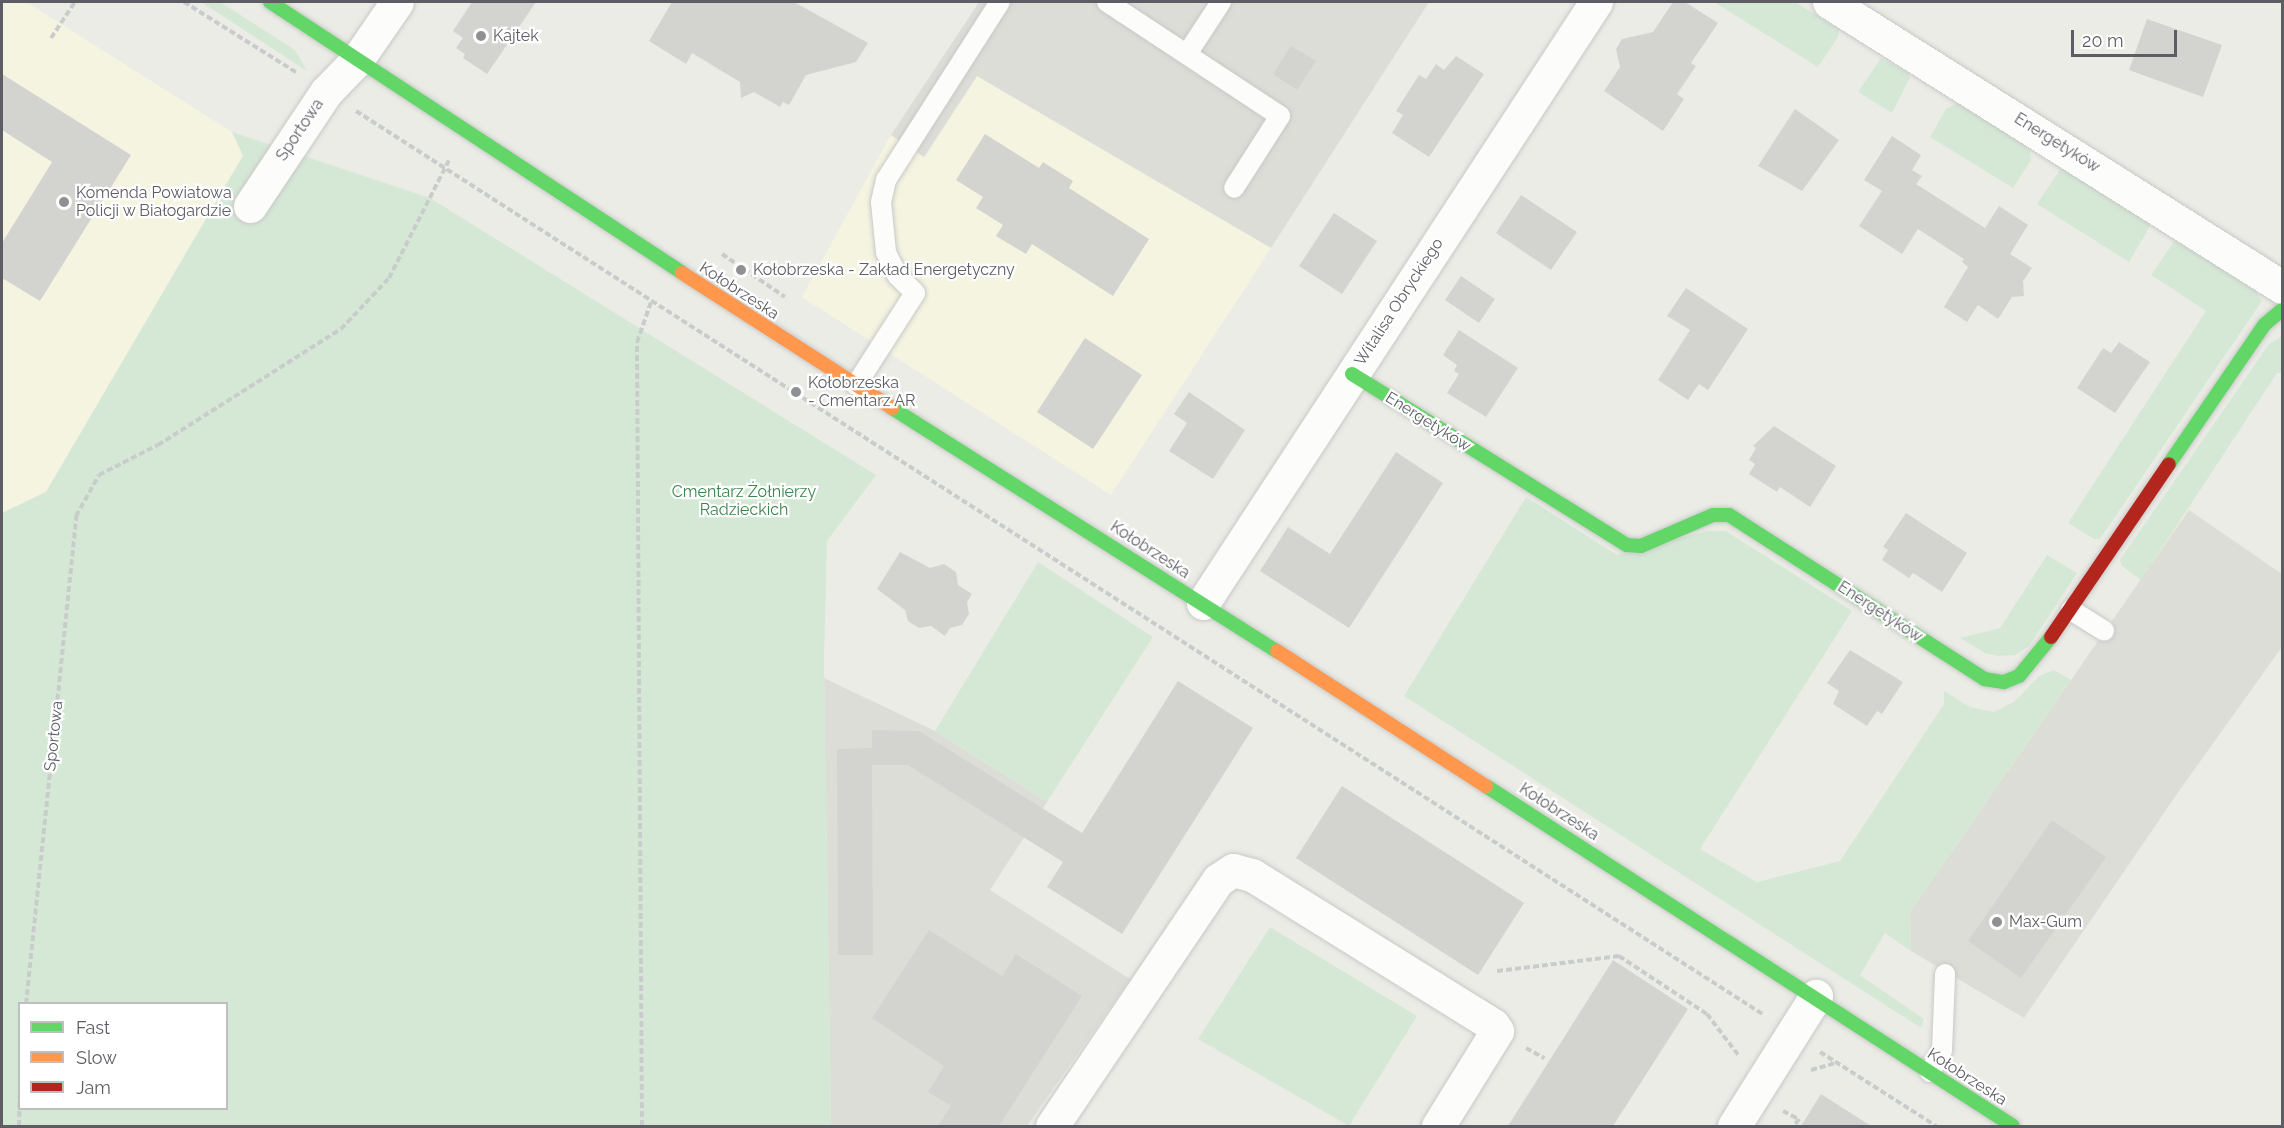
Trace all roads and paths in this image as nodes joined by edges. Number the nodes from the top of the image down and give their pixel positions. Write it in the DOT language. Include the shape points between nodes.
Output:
graph roads {
  1 [pos="75,2"];
  2 [pos="270,2"];
  3 [pos="397,2"];
  4 [pos="1000,2"];
  5 [pos="1107,2"];
  6 [pos="1221,2"];
  7 [pos="1596,2"];
  8 [pos="1829,2"];
  9 [pos="51,38"];
  10 [pos="1187,54"];
  11 [pos="357,60"];
  12 [pos="464,132"];
  13 [pos="444,168"];
  14 [pos="1234,189"];
  15 [pos="250,206"];
  16 [pos="2283,287"];
  17 [pos="651,302"];
  18 [pos="2283,310"];
  19 [pos="1352,374"];
  20 [pos="856,385"];
  21 [pos="1203,603"];
  22 [pos="2071,610"];
  23 [pos="2104,631"];
  24 [pos="1497,971"];
  25 [pos="1945,974"];
  26 [pos="1816,996"];
  27 [pos="26,1002"];
  28 [pos="1794,1034"];
  29 [pos="1930,1072"];
  30 [pos="1760,1083"];
  31 [pos="18,1105"];
  32 [pos="1781,1110"];
  33 [pos="19,1126"];
  34 [pos="642,1126"];
  35 [pos="1052,1126"];
  36 [pos="1438,1126"];
  37 [pos="1734,1126"];
  38 [pos="1794,1126"];
  39 [pos="1936,1126"];
  40 [pos="2013,1126"];
  1 -- 9 [label="path"];
  2 -- 11 [label="main road, Kołobrzeska"];
  3 -- 11 [label="street, Sportowa"];
  4 -- 20 [label="lane" via="886,180 881,201 886,252 897,275 915,293"];
  5 -- 10 [label="lane"];
  6 -- 10 [label="lane"];
  7 -- 19 [label="street, Witalisa Obryckiego"];
  8 -- 16 [label="street, Energetyków"];
  10 -- 14 [label="lane" via="1280,116"];
  11 -- 12 [label="main road, Kołobrzeska"];
  11 -- 15 [label="street, Sportowa" via="326,92"];
  12 -- 13 [label="path"];
  12 -- 20 [label="main road, Kołobrzeska"];
  13 -- 17 [label="path"];
  13 -- 27 [label="path, Sportowa" via="389,278 341,329 158,445 99,475 76,516"];
  17 -- 28 [label="path"];
  17 -- 34 [label="path" via="637,342"];
  18 -- 22 [label="main road, Energetyków" via="2264,324"];
  19 -- 21 [label="street, Witalisa Obryckiego"];
  19 -- 22 [label="main road, Energetyków" via="1627,545 1641,546 1713,515 1740,520 1984,679 2004,682 2019,676"];
  20 -- 21 [label="main road, Kołobrzeska"];
  21 -- 26 [label="main road, Kołobrzeska"];
  22 -- 23 [label="lane"];
  24 -- 30 [label="path" via="1619,956 1707,1014"];
  25 -- 29 [label="lane" via="1942,1050"];
  26 -- 28 [label="street"];
  26 -- 29 [label="main road, Kołobrzeska"];
  28 -- 30 [label="street"];
  28 -- 39 [label="path"];
  29 -- 40 [label="main road, Kołobrzeska"];
  30 -- 37 [label="street"];
  31 -- 33 [label="path"];
  32 -- 38 [label="path" via="1799,1119"];
  35 -- 36 [label="street" via="1218,880 1233,870 1252,875 1493,1025 1497,1031"];
}
